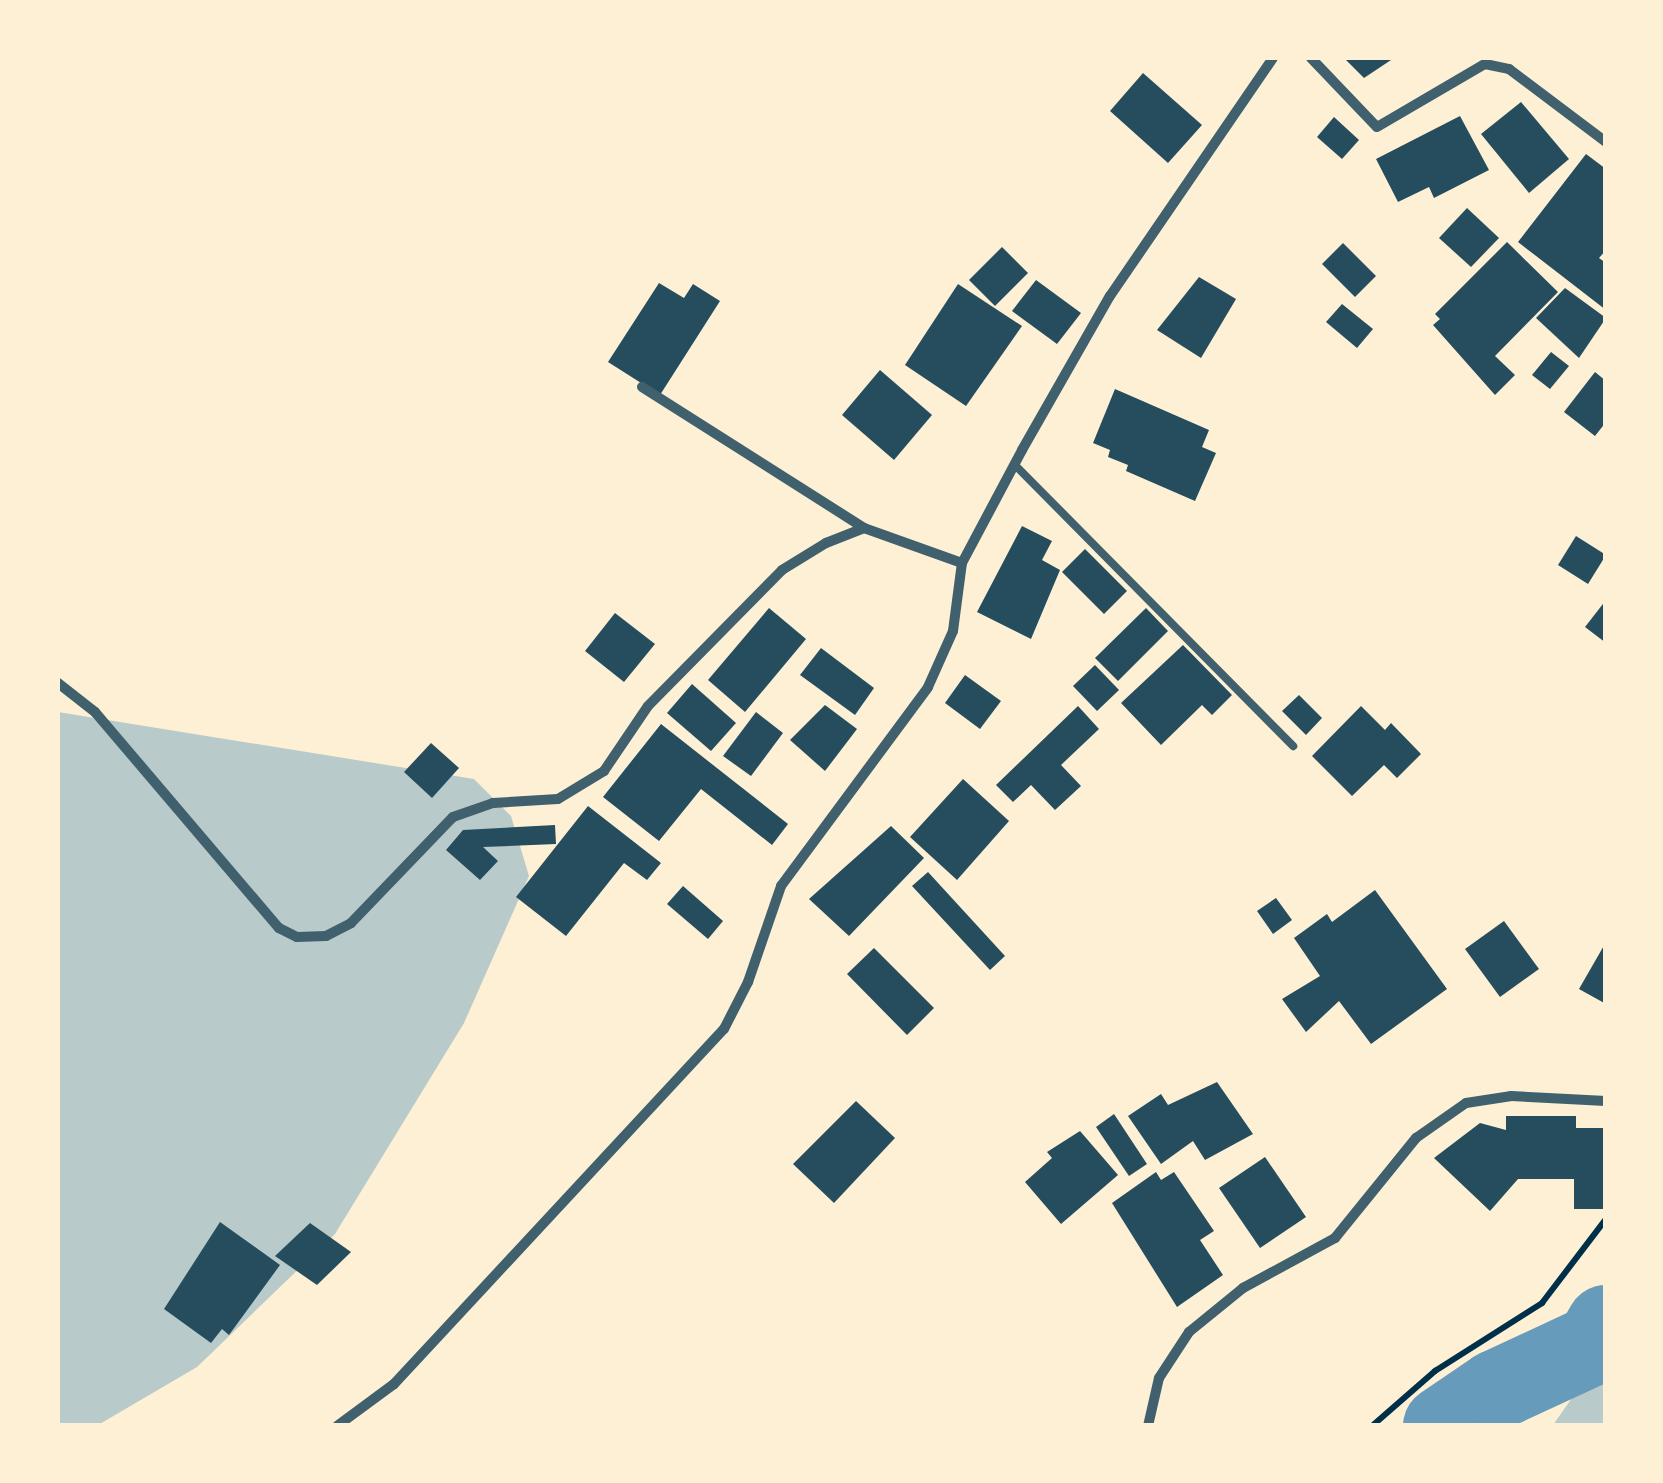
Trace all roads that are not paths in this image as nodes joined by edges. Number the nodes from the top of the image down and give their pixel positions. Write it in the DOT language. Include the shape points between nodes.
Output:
graph roads {
  1 [pos="1273,58"];
  2 [pos="1311,58"];
  3 [pos="1606,142"];
  4 [pos="642,387"];
  5 [pos="1014,464"];
  6 [pos="864,528"];
  7 [pos="962,564"];
  8 [pos="58,684"];
  9 [pos="1292,746"];
  10 [pos="1606,1101"];
  11 [pos="337,1426"];
  12 [pos="1148,1426"];
  1 -- 5 [label="street" via="1110,296"];
  2 -- 3 [label="street" via="1378,127 1485,64 1509,70"];
  4 -- 6 [label="street"];
  5 -- 7 [label="street"];
  5 -- 9 [label="lane"];
  6 -- 7 [label="street"];
  6 -- 8 [label="street" via="782,570 648,706 604,771 558,798 494,803 453,817 350,923 326,936 298,937 279,928 95,712"];
  7 -- 11 [label="street" via="953,630 928,686 781,886 748,982 724,1028 394,1384"];
  10 -- 12 [label="street" via="1511,1096 1466,1103 1416,1138 1335,1238 1243,1288 1189,1332 1160,1378"];
}
